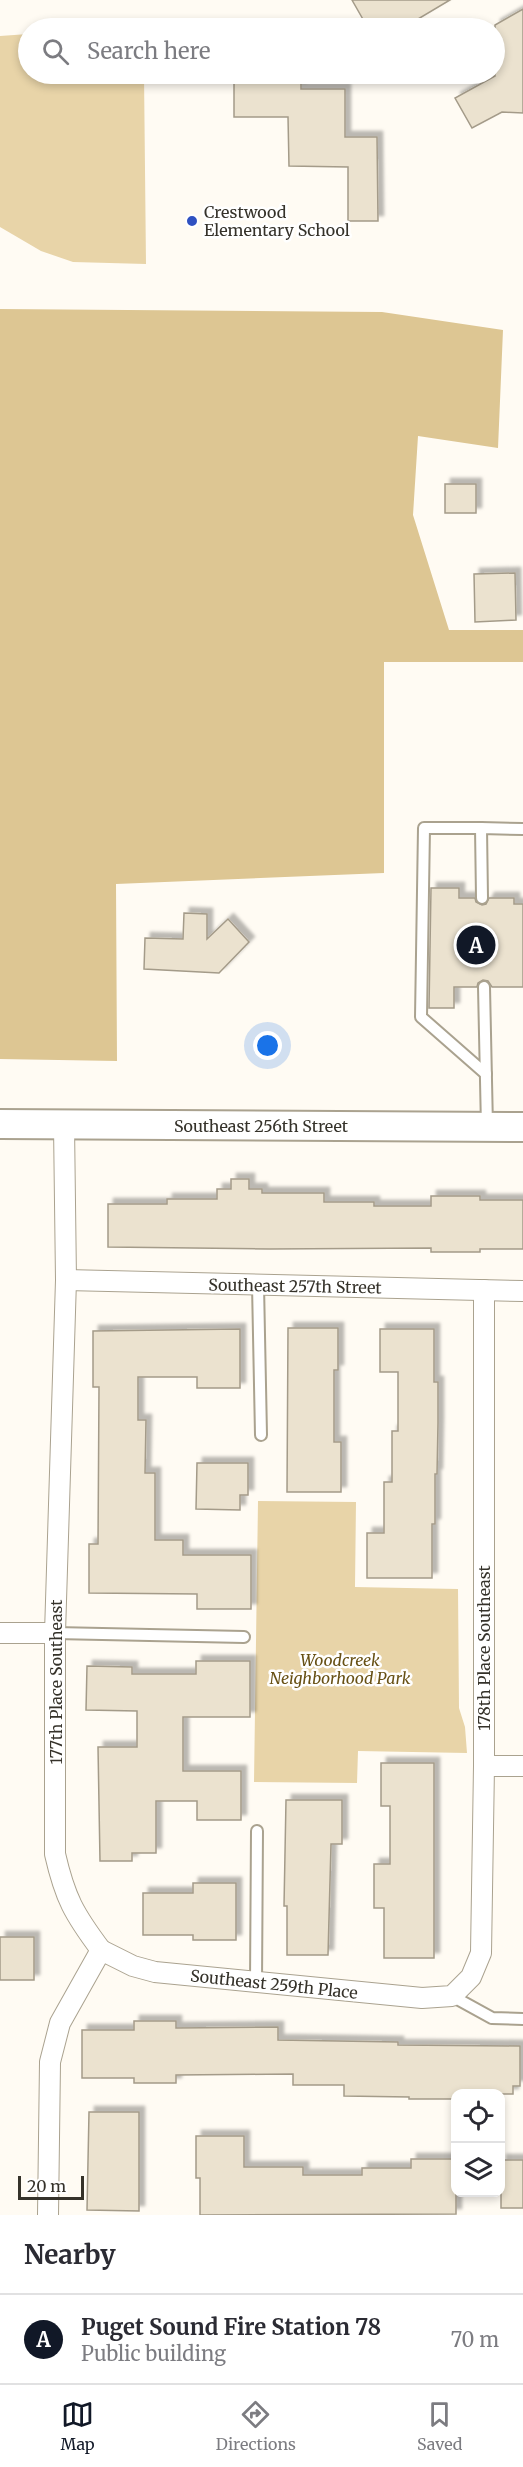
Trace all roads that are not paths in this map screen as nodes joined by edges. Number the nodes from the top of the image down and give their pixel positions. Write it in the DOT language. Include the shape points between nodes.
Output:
graph roads {
  1 [pos="481,828"];
  2 [pos="523,829"];
  3 [pos="482,898"];
  4 [pos="484,987"];
  5 [pos="486,1074"];
  6 [pos="0,1124"];
  7 [pos="64,1125"];
  8 [pos="487,1127"];
  9 [pos="523,1127"];
  10 [pos="66,1280"];
  11 [pos="258,1285"];
  12 [pos="484,1290"];
  13 [pos="523,1292"];
  14 [pos="261,1435"];
  15 [pos="0,1633"];
  16 [pos="55,1633"];
  17 [pos="244,1637"];
  18 [pos="484,1766"];
  19 [pos="523,1766"];
  20 [pos="257,1831"];
  21 [pos="101,1950"];
  22 [pos="256,1982"];
  23 [pos="452,1996"];
  24 [pos="523,2019"];
  25 [pos="48,2215"];
  1 -- 2 [label="lane"];
  1 -- 3 [label="lane"];
  1 -- 5 [label="lane" via="424,828 422,1017"];
  4 -- 5 [label="lane"];
  5 -- 8 [label="lane"];
  6 -- 7 [label="main road, Southeast 256th Street"];
  7 -- 8 [label="main road, Southeast 256th Street"];
  7 -- 10 [label="street, 177th Place Southeast"];
  8 -- 9 [label="main road, Southeast 256th Street"];
  10 -- 11 [label="street, Southeast 257th Street"];
  10 -- 16 [label="street, 177th Place Southeast"];
  11 -- 12 [label="street, Southeast 257th Street"];
  11 -- 14 [label="lane"];
  12 -- 13 [label="street, Southeast 257th Street"];
  12 -- 18 [label="street, 178th Place Southeast"];
  15 -- 16 [label="street"];
  16 -- 17 [label="lane"];
  16 -- 21 [label="street, 177th Place Southeast" via="55,1854 63,1890"];
  18 -- 19 [label="street"];
  18 -- 23 [label="street, 178th Place Southeast" via="481,1953 471,1977"];
  20 -- 22 [label="lane"];
  21 -- 22 [label="street, Southeast 259th Place" via="155,1972"];
  21 -- 25 [label="street" via="60,2023 50,2062"];
  22 -- 23 [label="street, Southeast 259th Place" via="422,1998"];
  23 -- 24 [label="lane" via="492,2018"];
}
